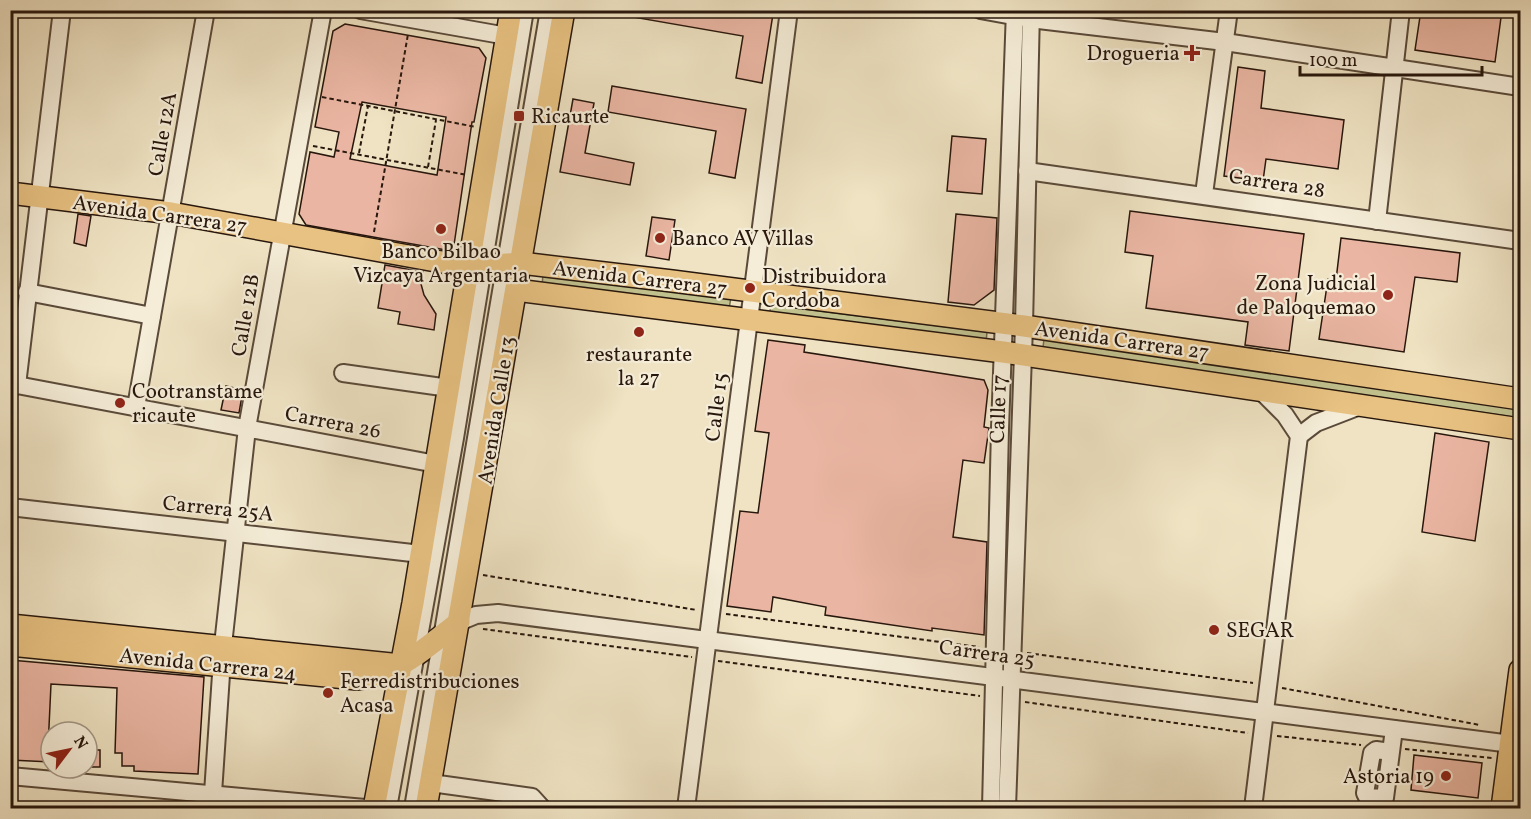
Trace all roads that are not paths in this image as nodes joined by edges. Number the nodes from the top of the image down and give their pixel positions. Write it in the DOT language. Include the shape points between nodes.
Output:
graph roads {
  1 [pos="62,10"];
  2 [pos="206,10"];
  3 [pos="323,10"];
  4 [pos="360,10"];
  5 [pos="511,10"];
  6 [pos="525,10"];
  7 [pos="549,10"];
  8 [pos="564,10"];
  9 [pos="789,10"];
  10 [pos="981,10"];
  11 [pos="1229,10"];
  12 [pos="1401,10"];
  13 [pos="1023,14"];
  14 [pos="507,36"];
  15 [pos="1225,42"];
  16 [pos="1394,68"];
  17 [pos="1521,87"];
  18 [pos="1027,171"];
  19 [pos="10,193"];
  20 [pos="1204,194"];
  21 [pos="40,197"];
  22 [pos="171,213"];
  23 [pos="1377,221"];
  24 [pos="282,233"];
  25 [pos="1521,241"];
  26 [pos="513,264"];
  27 [pos="476,266"];
  28 [pos="516,290"];
  29 [pos="27,292"];
  30 [pos="754,293"];
  31 [pos="152,316"];
  32 [pos="750,320"];
  33 [pos="1015,325"];
  34 [pos="1013,354"];
  35 [pos="343,373"];
  36 [pos="14,387"];
  37 [pos="449,388"];
  38 [pos="1261,391"];
  39 [pos="1521,399"];
  40 [pos="1362,405"];
  41 [pos="136,407"];
  42 [pos="247,428"];
  43 [pos="1521,429"];
  44 [pos="1299,436"];
  45 [pos="430,463"];
  46 [pos="10,507"];
  47 [pos="234,533"];
  48 [pos="421,554"];
  49 [pos="10,625"];
  50 [pos="451,628"];
  51 [pos="709,639"];
  52 [pos="10,645"];
  53 [pos="128,646"];
  54 [pos="222,656"];
  55 [pos="410,659"];
  56 [pos="1521,670"];
  57 [pos="995,677"];
  58 [pos="1012,679"];
  59 [pos="1265,712"];
  60 [pos="1394,729"];
  61 [pos="1511,744"];
  62 [pos="1391,752"];
  63 [pos="10,776"];
  64 [pos="431,783"];
  65 [pos="213,802"];
  66 [pos="365,808"];
  67 [pos="374,808"];
  68 [pos="388,808"];
  69 [pos="413,808"];
  70 [pos="426,808"];
  71 [pos="542,808"];
  72 [pos="686,808"];
  73 [pos="991,808"];
  74 [pos="1007,808"];
  75 [pos="1253,808"];
  76 [pos="1503,808"];
  1 -- 21 [label="street"];
  2 -- 22 [label="street, Calle 12A"];
  3 -- 24 [label="street, Calle 12B"];
  4 -- 14 [label="street"];
  5 -- 14 [label="main road"];
  6 -- 27 [label="street"];
  7 -- 26 [label="street"];
  8 -- 26 [label="main road, Avenida Calle 13"];
  9 -- 30 [label="street, Calle 15"];
  10 -- 13 [label="street"];
  11 -- 15 [label="street"];
  12 -- 16 [label="street"];
  13 -- 15 [label="street"];
  13 -- 18 [label="street, Calle 17"];
  13 -- 33 [label="street, Calle 17"];
  14 -- 27 [label="main road" via="483,178"];
  15 -- 16 [label="street"];
  15 -- 20 [label="street"];
  16 -- 17 [label="street"];
  16 -- 23 [label="street"];
  18 -- 20 [label="street, Carrera 28"];
  18 -- 33 [label="street, Calle 17"];
  19 -- 21 [label="main road, Avenida Carrera 27"];
  20 -- 23 [label="street, Carrera 28"];
  21 -- 22 [label="main road, Avenida Carrera 27"];
  21 -- 29 [label="street"];
  22 -- 24 [label="main road, Avenida Carrera 27"];
  22 -- 31 [label="street, Calle 12A"];
  23 -- 25 [label="street, Carrera 28"];
  24 -- 27 [label="main road, Avenida Carrera 27"];
  24 -- 42 [label="street, Calle 12B"];
  26 -- 27 [label="main road, Avenida Carrera 27"];
  26 -- 28 [label="main road, Avenida Calle 13"];
  26 -- 30 [label="main road, Avenida Carrera 27"];
  26 -- 50 [label="street"];
  27 -- 37 [label="main road"];
  27 -- 55 [label="street"];
  28 -- 32 [label="main road, Avenida Carrera 27"];
  28 -- 50 [label="main road, Avenida Calle 13"];
  29 -- 31 [label="street"];
  29 -- 36 [label="street"];
  30 -- 32 [label="street, Calle 15"];
  30 -- 33 [label="main road, Avenida Carrera 27"];
  31 -- 41 [label="street, Calle 12A"];
  32 -- 34 [label="main road, Avenida Carrera 27"];
  32 -- 51 [label="street, Calle 15"];
  33 -- 34 [label="street, Calle 17"];
  33 -- 39 [label="main road, Avenida Carrera 27"];
  34 -- 38 [label="main road, Avenida Carrera 27"];
  34 -- 57 [label="street, Calle 17"];
  34 -- 58 [label="street, Calle 17"];
  35 -- 37 [label="street"];
  36 -- 41 [label="street, Carrera 26"];
  37 -- 45 [label="main road"];
  38 -- 40 [label="main road, Avenida Carrera 27"];
  38 -- 44 [label="street"];
  40 -- 43 [label="main road, Avenida Carrera 27"];
  40 -- 44 [label="street" via="1322,420"];
  41 -- 42 [label="street, Carrera 26"];
  42 -- 45 [label="street, Carrera 26"];
  42 -- 47 [label="street, Calle 12B"];
  44 -- 59 [label="street"];
  45 -- 48 [label="main road"];
  46 -- 47 [label="street, Carrera 25A"];
  47 -- 48 [label="street, Carrera 25A"];
  47 -- 54 [label="street, Calle 12B"];
  48 -- 55 [label="main road"];
  49 -- 53 [label="main road, Avenida Carrera 24"];
  50 -- 51 [label="street, Carrera 25" via="476,615 498,613"];
  50 -- 55 [label="main road, Avenida Carrera 24"];
  50 -- 64 [label="main road, Avenida Calle 13"];
  50 -- 69 [label="street"];
  51 -- 57 [label="street, Carrera 25"];
  51 -- 72 [label="street, Calle 15"];
  52 -- 53 [label="main road, Avenida Carrera 24"];
  53 -- 54 [label="main road, Avenida Carrera 24"];
  54 -- 55 [label="main road, Avenida Carrera 24" via="357,679 373,677"];
  54 -- 65 [label="street, Calle 12B"];
  55 -- 67 [label="main road"];
  55 -- 68 [label="street"];
  56 -- 61 [label="main road"];
  57 -- 58 [label="street, Carrera 25"];
  57 -- 73 [label="street, Calle 17"];
  58 -- 59 [label="street, Carrera 25"];
  58 -- 74 [label="street, Calle 17"];
  59 -- 60 [label="street, Carrera 25"];
  59 -- 75 [label="street"];
  60 -- 61 [label="street, Carrera 25"];
  60 -- 62 [label="street"];
  61 -- 76 [label="main road"];
  63 -- 65 [label="street"];
  64 -- 70 [label="main road, Avenida Calle 13"];
  64 -- 71 [label="street" via="532,797"];
  65 -- 66 [label="street"];
}
